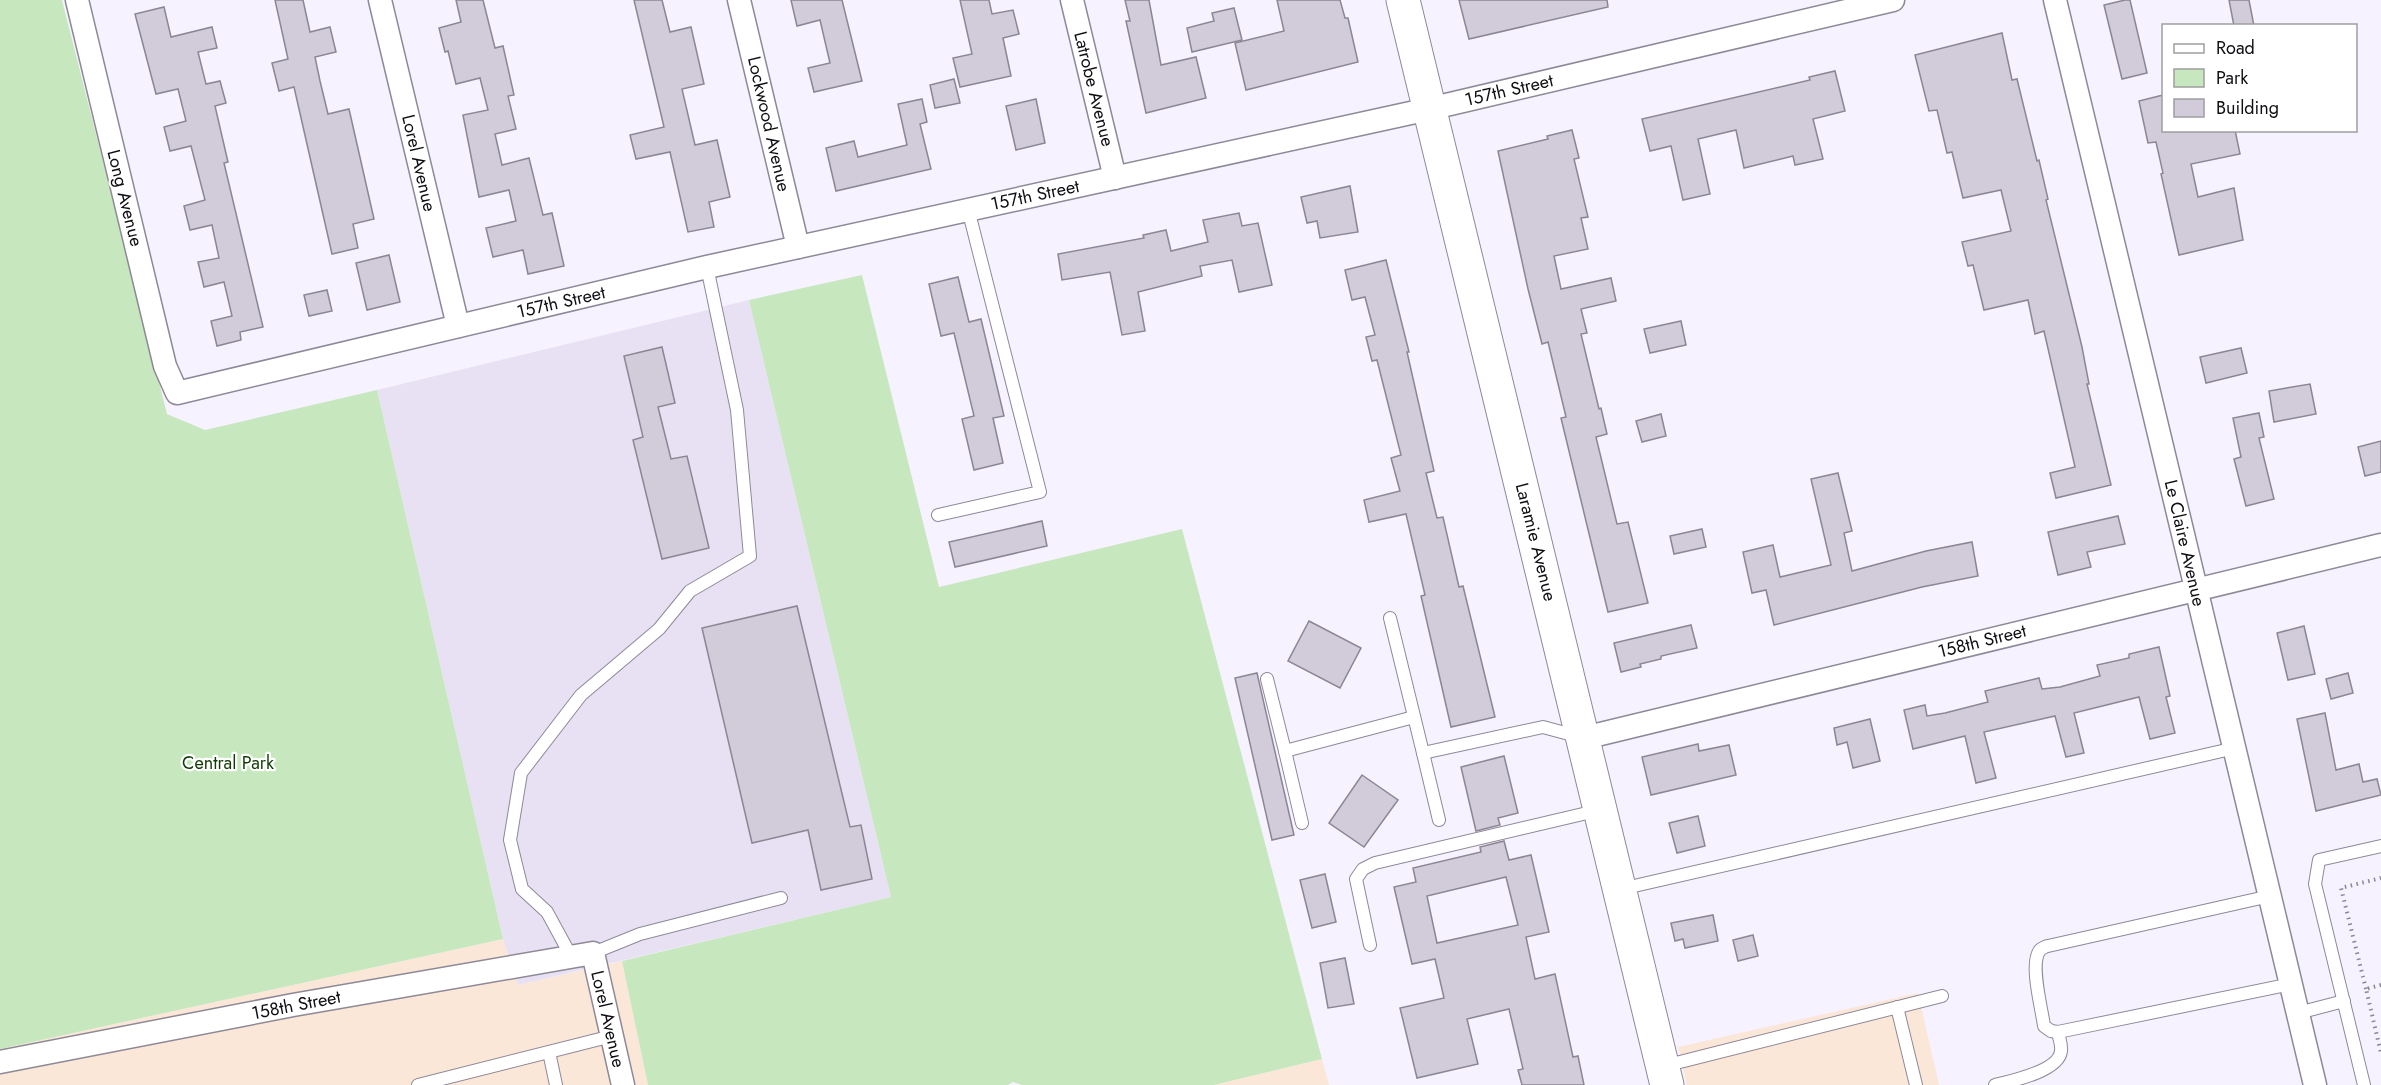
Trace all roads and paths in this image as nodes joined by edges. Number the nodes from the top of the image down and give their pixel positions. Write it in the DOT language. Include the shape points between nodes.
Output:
graph roads {
  1 [pos="77,0"];
  2 [pos="380,0"];
  3 [pos="739,0"];
  4 [pos="1072,0"];
  5 [pos="1403,0"];
  6 [pos="1893,0"];
  7 [pos="2055,0"];
  8 [pos="1429,109"];
  9 [pos="1115,178"];
  10 [pos="969,209"];
  11 [pos="798,247"];
  12 [pos="707,267"];
  13 [pos="458,326"];
  14 [pos="177,393"];
  15 [pos="938,515"];
  16 [pos="2381,545"];
  17 [pos="2196,589"];
  18 [pos="1390,618"];
  19 [pos="1267,679"];
  20 [pos="1414,717"];
  21 [pos="1584,738"];
  22 [pos="2235,748"];
  23 [pos="1285,750"];
  24 [pos="1423,753"];
  25 [pos="1601,810"];
  26 [pos="1439,820"];
  27 [pos="1302,823"];
  28 [pos="2381,846"];
  29 [pos="2381,878"];
  30 [pos="1620,890"];
  31 [pos="2270,896"];
  32 [pos="781,898"];
  33 [pos="1370,945"];
  34 [pos="593,953"];
  35 [pos="571,956"];
  36 [pos="2291,984"];
  37 [pos="2381,985"];
  38 [pos="2366,989"];
  39 [pos="1942,996"];
  40 [pos="2344,1001"];
  41 [pos="1897,1007"];
  42 [pos="2298,1013"];
  43 [pos="2058,1032"];
  44 [pos="612,1036"];
  45 [pos="549,1052"];
  46 [pos="2381,1053"];
  47 [pos="0,1062"];
  48 [pos="1665,1076"];
  49 [pos="418,1085"];
  50 [pos="556,1085"];
  51 [pos="623,1085"];
  52 [pos="1916,1085"];
  53 [pos="1995,1085"];
  54 [pos="2316,1085"];
  55 [pos="2364,1085"];
  1 -- 14 [label="street, Long Avenue" via="165,366"];
  2 -- 13 [label="street, Lorel Avenue"];
  3 -- 11 [label="street, Lockwood Avenue"];
  4 -- 9 [label="street, Latrobe Avenue"];
  5 -- 8 [label="street, Laramie Avenue"];
  6 -- 8 [label="street, 157th Street"];
  7 -- 17 [label="street, Le Claire Avenue"];
  8 -- 9 [label="street, 157th Street"];
  8 -- 21 [label="street, Laramie Avenue"];
  9 -- 10 [label="street, 157th Street"];
  10 -- 11 [label="street, 157th Street"];
  10 -- 15 [label="lane" via="1040,492"];
  11 -- 12 [label="street, 157th Street"];
  12 -- 13 [label="street, 157th Street"];
  12 -- 35 [label="lane" via="737,410 750,556 690,591 659,628 581,695 521,773 510,840 522,889 547,912"];
  13 -- 14 [label="street, 157th Street"];
  16 -- 17 [label="street, 158th Street"];
  17 -- 21 [label="street, 158th Street"];
  17 -- 22 [label="street, Le Claire Avenue"];
  18 -- 20 [label="lane"];
  19 -- 23 [label="lane"];
  20 -- 23 [label="lane"];
  20 -- 24 [label="lane"];
  21 -- 24 [label="lane" via="1543,727"];
  21 -- 25 [label="street, Laramie Avenue"];
  22 -- 30 [label="lane"];
  22 -- 31 [label="street, Le Claire Avenue"];
  23 -- 27 [label="lane"];
  24 -- 26 [label="lane"];
  25 -- 30 [label="street, Laramie Avenue"];
  25 -- 33 [label="lane" via="1363,869 1356,879"];
  28 -- 40 [label="lane" via="2319,860 2315,884"];
  29 -- 38 [label="path" via="2341,888"];
  30 -- 48 [label="street, Laramie Avenue"];
  31 -- 36 [label="street, Le Claire Avenue"];
  31 -- 43 [label="lane" via="2041,949 2035,969 2044,1026"];
  32 -- 34 [label="lane" via="640,934"];
  34 -- 35 [label="street, 158th Street"];
  34 -- 44 [label="street, Lorel Avenue"];
  35 -- 47 [label="street, 158th Street"];
  36 -- 42 [label="street, Le Claire Avenue"];
  36 -- 43 [label="lane"];
  37 -- 38 [label="path"];
  38 -- 46 [label="path"];
  39 -- 41 [label="lane"];
  40 -- 42 [label="lane"];
  40 -- 55 [label="lane"];
  41 -- 48 [label="lane"];
  41 -- 52 [label="lane"];
  42 -- 54 [label="street, Le Claire Avenue"];
  43 -- 53 [label="lane" via="2061,1053 2056,1063"];
  44 -- 45 [label="lane"];
  44 -- 51 [label="street, Lorel Avenue"];
  45 -- 49 [label="lane"];
  45 -- 50 [label="lane"];
}
